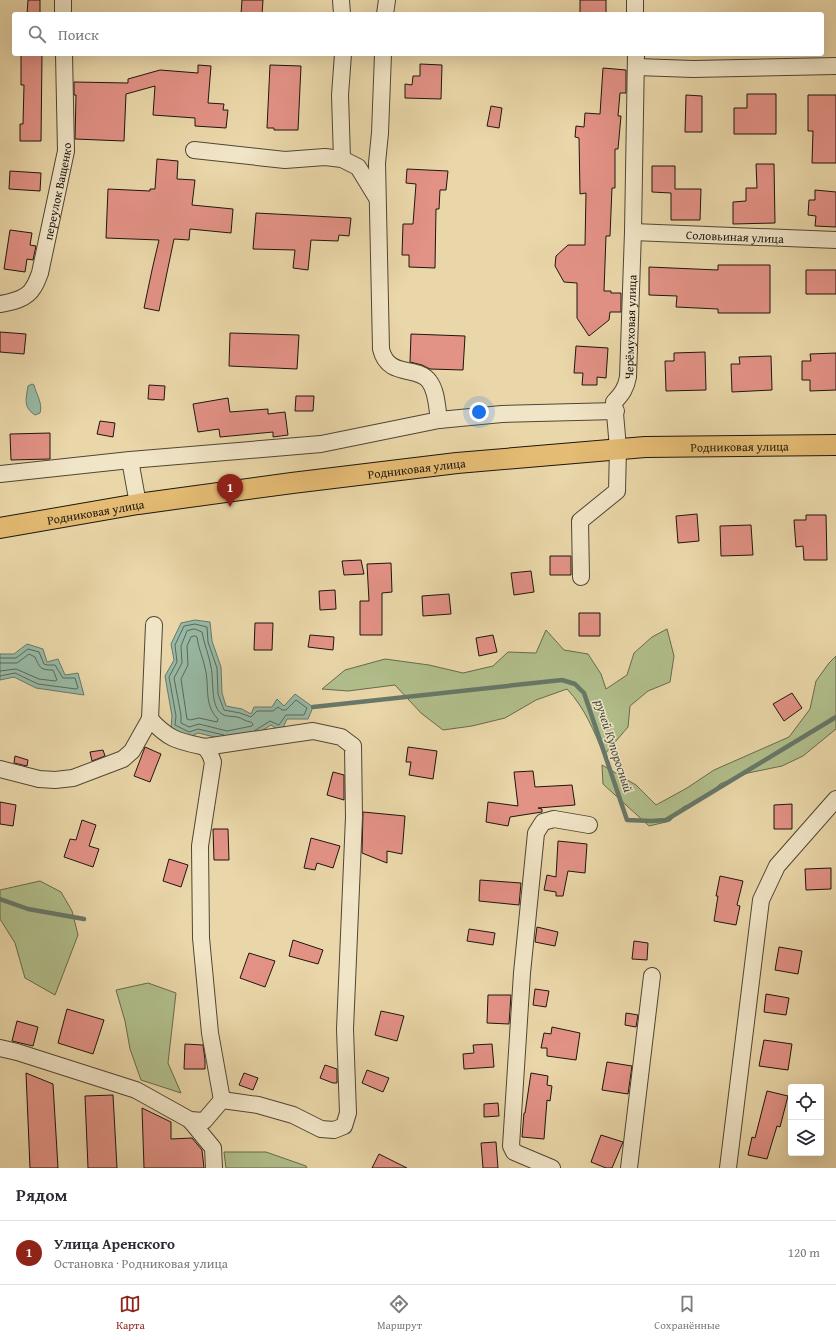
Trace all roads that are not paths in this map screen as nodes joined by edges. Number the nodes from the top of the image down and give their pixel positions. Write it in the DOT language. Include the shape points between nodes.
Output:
graph roads {
  1 [pos="63,0"];
  2 [pos="341,0"];
  3 [pos="387,0"];
  4 [pos="635,0"];
  5 [pos="63,12"];
  6 [pos="342,12"];
  7 [pos="385,12"];
  8 [pos="636,12"];
  9 [pos="64,56"];
  10 [pos="343,56"];
  11 [pos="383,56"];
  12 [pos="636,61"];
  13 [pos="836,66"];
  14 [pos="194,150"];
  15 [pos="342,159"];
  16 [pos="378,200"];
  17 [pos="633,232"];
  18 [pos="836,240"];
  19 [pos="0,304"];
  20 [pos="616,411"];
  21 [pos="439,420"];
  22 [pos="836,445"];
  23 [pos="618,448"];
  24 [pos="130,460"];
  25 [pos="0,474"];
  26 [pos="138,504"];
  27 [pos="0,528"];
  28 [pos="581,578"];
  29 [pos="154,625"];
  30 [pos="150,719"];
  31 [pos="205,747"];
  32 [pos="0,769"];
  33 [pos="836,799"];
  34 [pos="589,825"];
  35 [pos="652,976"];
  36 [pos="0,1048"];
  37 [pos="222,1100"];
  38 [pos="190,1120"];
  39 [pos="214,1168"];
  40 [pos="552,1168"];
  41 [pos="629,1168"];
  42 [pos="728,1168"];
  1 -- 5 [label="street"];
  2 -- 6 [label="street"];
  3 -- 7 [label="street"];
  4 -- 8 [label="street"];
  9 -- 19 [label="street, переулок Ващенко" via="66,150 40,273 33,289 27,294"];
  10 -- 15 [label="street" via="340,96"];
  11 -- 16 [label="street" via="377,163"];
  12 -- 13 [label="street" via="693,69"];
  12 -- 17 [label="street, Черёмуховая улица"];
  14 -- 15 [label="street" via="285,160 325,157"];
  15 -- 16 [label="street" via="358,167"];
  16 -- 21 [label="street" via="382,355 396,368 428,379 434,392"];
  17 -- 18 [label="street, Соловьиная улица"];
  17 -- 20 [label="street, Черёмуховая улица" via="628,377 626,387 614,402"];
  20 -- 21 [label="street" via="502,414"];
  20 -- 23 [label="street, Черёмуховая улица"];
  21 -- 24 [label="street" via="322,444"];
  22 -- 23 [label="main road, Родниковая улица"];
  23 -- 26 [label="main road, Родниковая улица" via="449,464"];
  23 -- 28 [label="street, Черёмуховая улица" via="617,492 580,521"];
  24 -- 25 [label="street"];
  24 -- 26 [label="street"];
  26 -- 27 [label="main road, Родниковая улица"];
  29 -- 30 [label="street"];
  30 -- 31 [label="street" via="164,734 181,742"];
  30 -- 32 [label="street" via="132,751 124,759 73,778 39,779"];
  31 -- 37 [label="street" via="213,762 200,846 201,938 210,1033"];
  31 -- 37 [label="street" via="313,731 341,737 352,746 354,817 345,1029 348,1113 344,1126 334,1130 321,1129 292,1115 258,1105"];
  33 -- 42 [label="street" via="777,866 762,900"];
  34 -- 40 [label="street" via="554,819 543,822 536,833 522,973 510,1146 514,1152"];
  35 -- 41 [label="street"];
  36 -- 38 [label="street" via="136,1090"];
  37 -- 38 [label="street" via="204,1121"];
  38 -- 39 [label="street" via="213,1148"];
}
